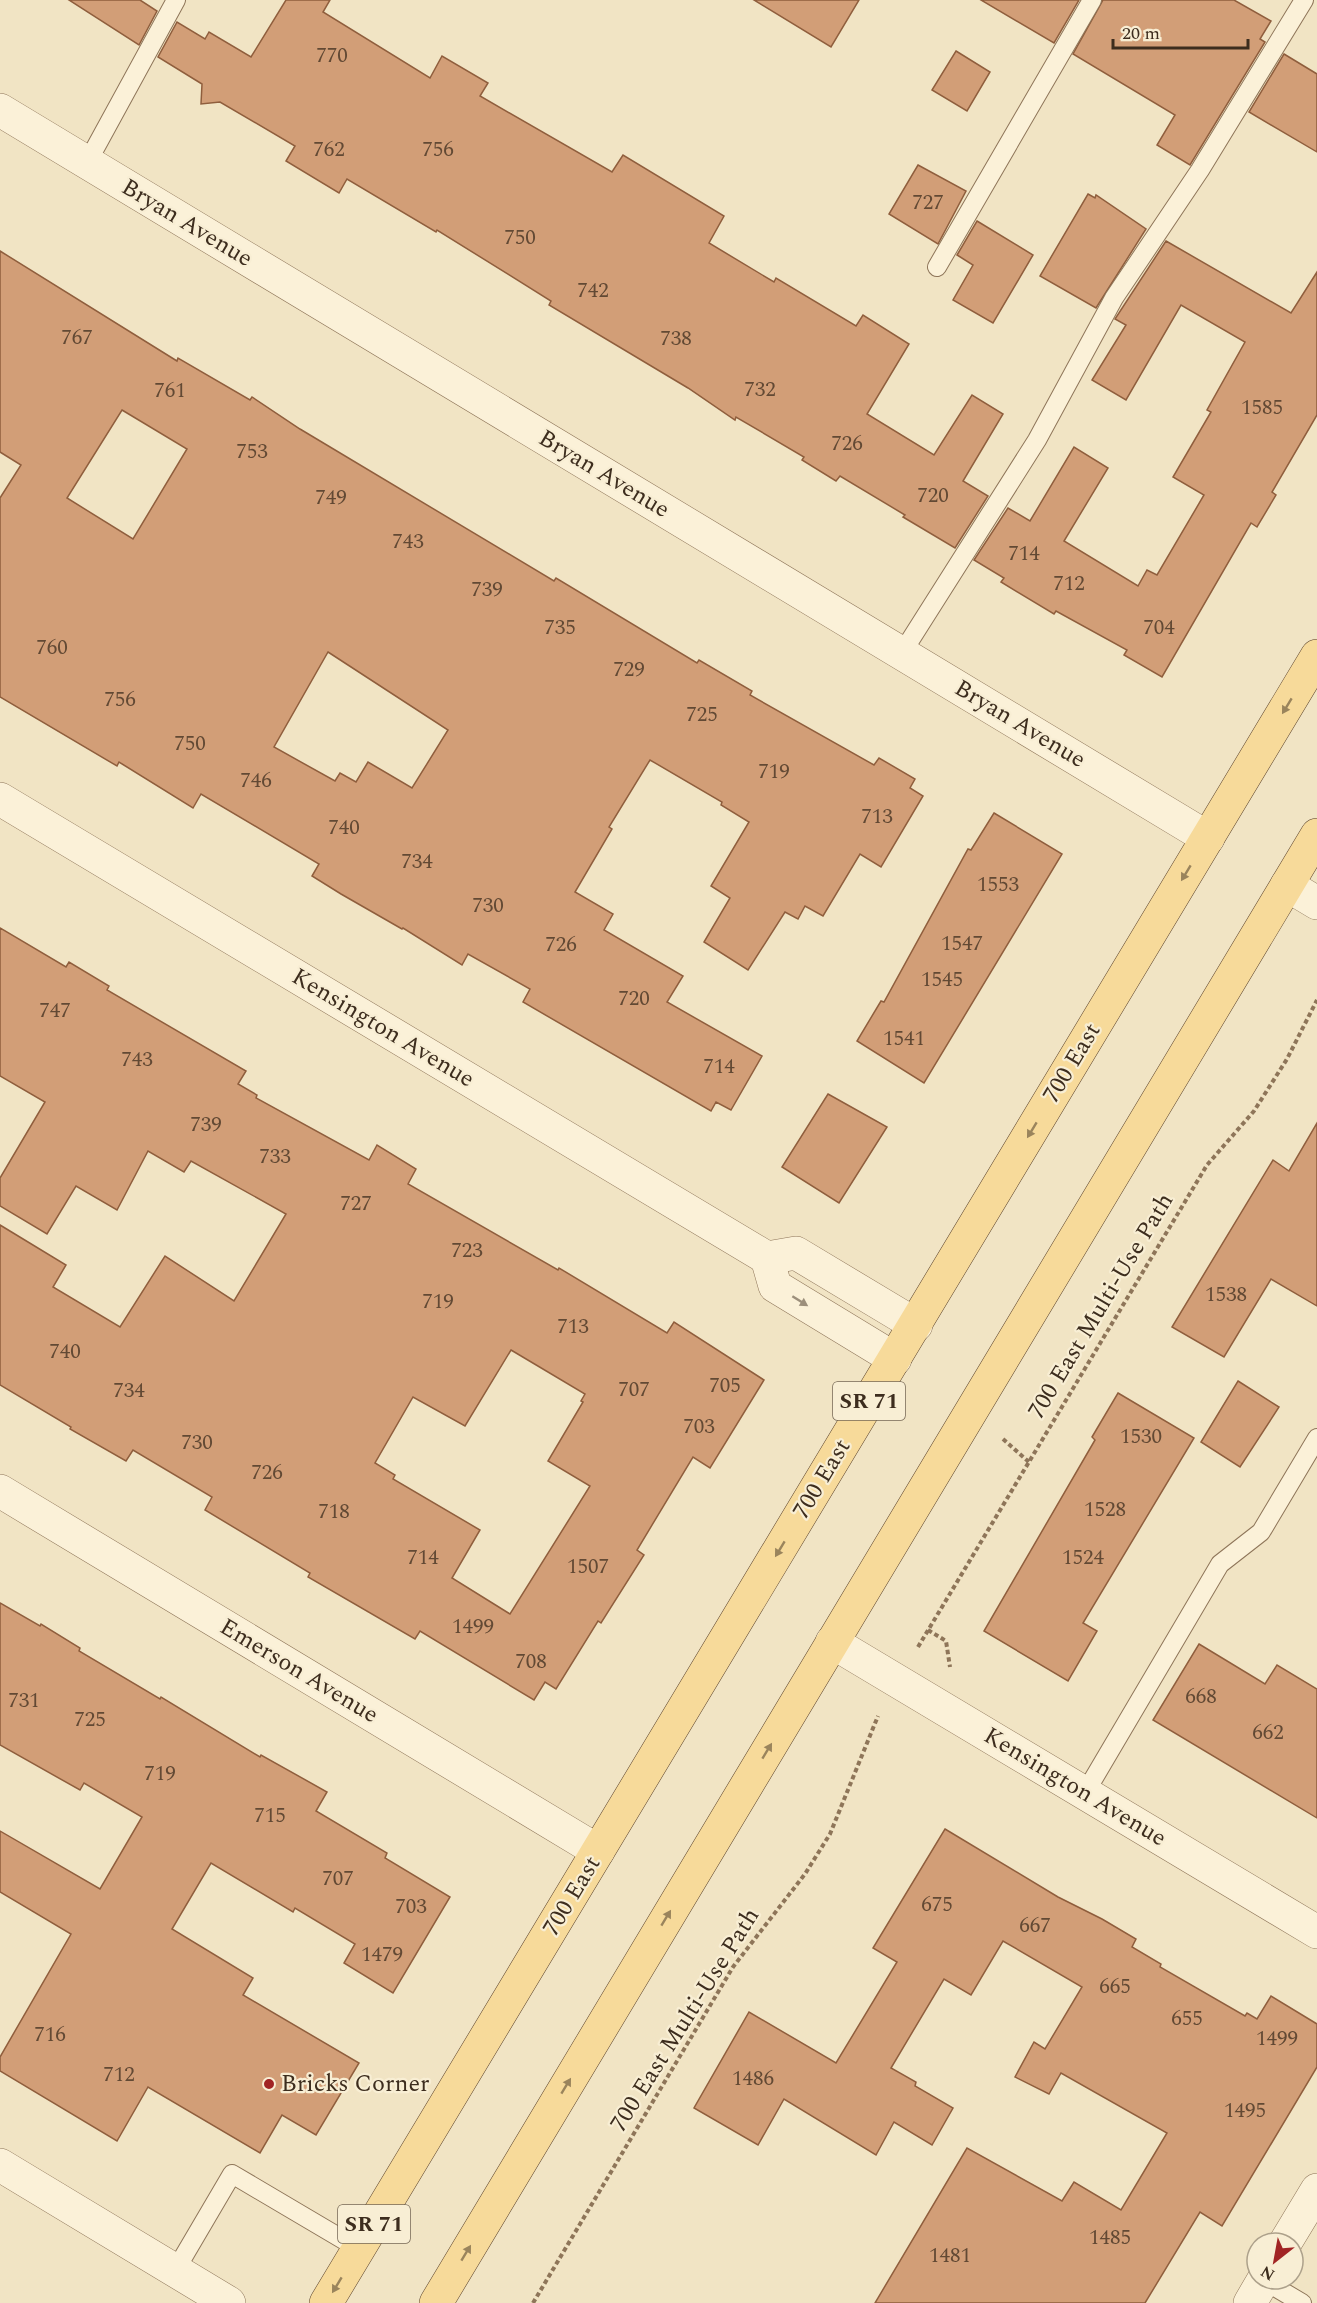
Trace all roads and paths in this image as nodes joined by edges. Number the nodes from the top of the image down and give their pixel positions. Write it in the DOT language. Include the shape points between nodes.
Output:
graph roads {
  1 [pos="176,0"];
  2 [pos="1092,0"];
  3 [pos="1304,0"];
  4 [pos="0,110"];
  5 [pos="87,162"];
  6 [pos="937,267"];
  7 [pos="902,653"];
  8 [pos="1317,656"];
  9 [pos="0,799"];
  10 [pos="1317,835"];
  11 [pos="1208,838"];
  12 [pos="1287,885"];
  13 [pos="1317,903"];
  14 [pos="1317,1000"];
  15 [pos="766,1258"];
  16 [pos="916,1325"];
  17 [pos="895,1359"];
  18 [pos="1317,1438"];
  19 [pos="1009,1444"];
  20 [pos="1029,1462"];
  21 [pos="0,1491"];
  22 [pos="928,1630"];
  23 [pos="924,1636"];
  24 [pos="946,1641"];
  25 [pos="832,1642"];
  26 [pos="875,1721"];
  27 [pos="1085,1793"];
  28 [pos="598,1851"];
  29 [pos="1317,1932"];
  30 [pos="0,2165"];
  31 [pos="1317,2190"];
  32 [pos="1292,2231"];
  33 [pos="359,2249"];
  34 [pos="175,2271"];
  35 [pos="1270,2291"];
  36 [pos="229,2303"];
  37 [pos="326,2303"];
  38 [pos="436,2303"];
  39 [pos="533,2303"];
  40 [pos="1302,2303"];
  1 -- 5 [label="lane"];
  2 -- 6 [label="lane"];
  3 -- 7 [label="lane" via="1200,171 1114,297 1037,440"];
  4 -- 5 [label="street, Bryan Avenue"];
  5 -- 7 [label="street, Bryan Avenue"];
  7 -- 11 [label="street, Bryan Avenue"];
  8 -- 11 [label="main road, 700 East / SR 71, one-way"];
  9 -- 15 [label="street, Kensington Avenue"];
  10 -- 12 [label="main road"];
  11 -- 16 [label="main road, 700 East / SR 71, one-way"];
  12 -- 13 [label="street"];
  12 -- 25 [label="main road"];
  14 -- 20 [label="path, 700 East Multi-Use Path" via="1287,1059 1254,1111 1207,1165"];
  15 -- 16 [label="street" via="796,1253"];
  15 -- 17 [label="street, one-way" via="776,1286"];
  16 -- 17 [label="main road, 700 East / SR 71"];
  17 -- 28 [label="main road, 700 East / SR 71, one-way"];
  18 -- 27 [label="lane" via="1261,1532 1220,1564"];
  19 -- 20 [label="path"];
  20 -- 22 [label="path, 700 East Multi-Use Path"];
  21 -- 28 [label="street, Emerson Avenue"];
  22 -- 23 [label="path, 700 East Multi-Use Path"];
  22 -- 24 [label="path"];
  25 -- 27 [label="street, Kensington Avenue"];
  38 -- 25 [label="main road, one-way"];
  26 -- 39 [label="path, 700 East Multi-Use Path" via="830,1834 805,1874 734,1967"];
  27 -- 29 [label="street, Kensington Avenue"];
  28 -- 33 [label="main road, 700 East / SR 71"];
  30 -- 34 [label="street"];
  31 -- 32 [label="street"];
  33 -- 34 [label="lane" via="232,2174"];
  33 -- 37 [label="main road, 700 East / SR 71, one-way"];
  34 -- 36 [label="street"];
  35 -- 40 [label="lane"];
}
